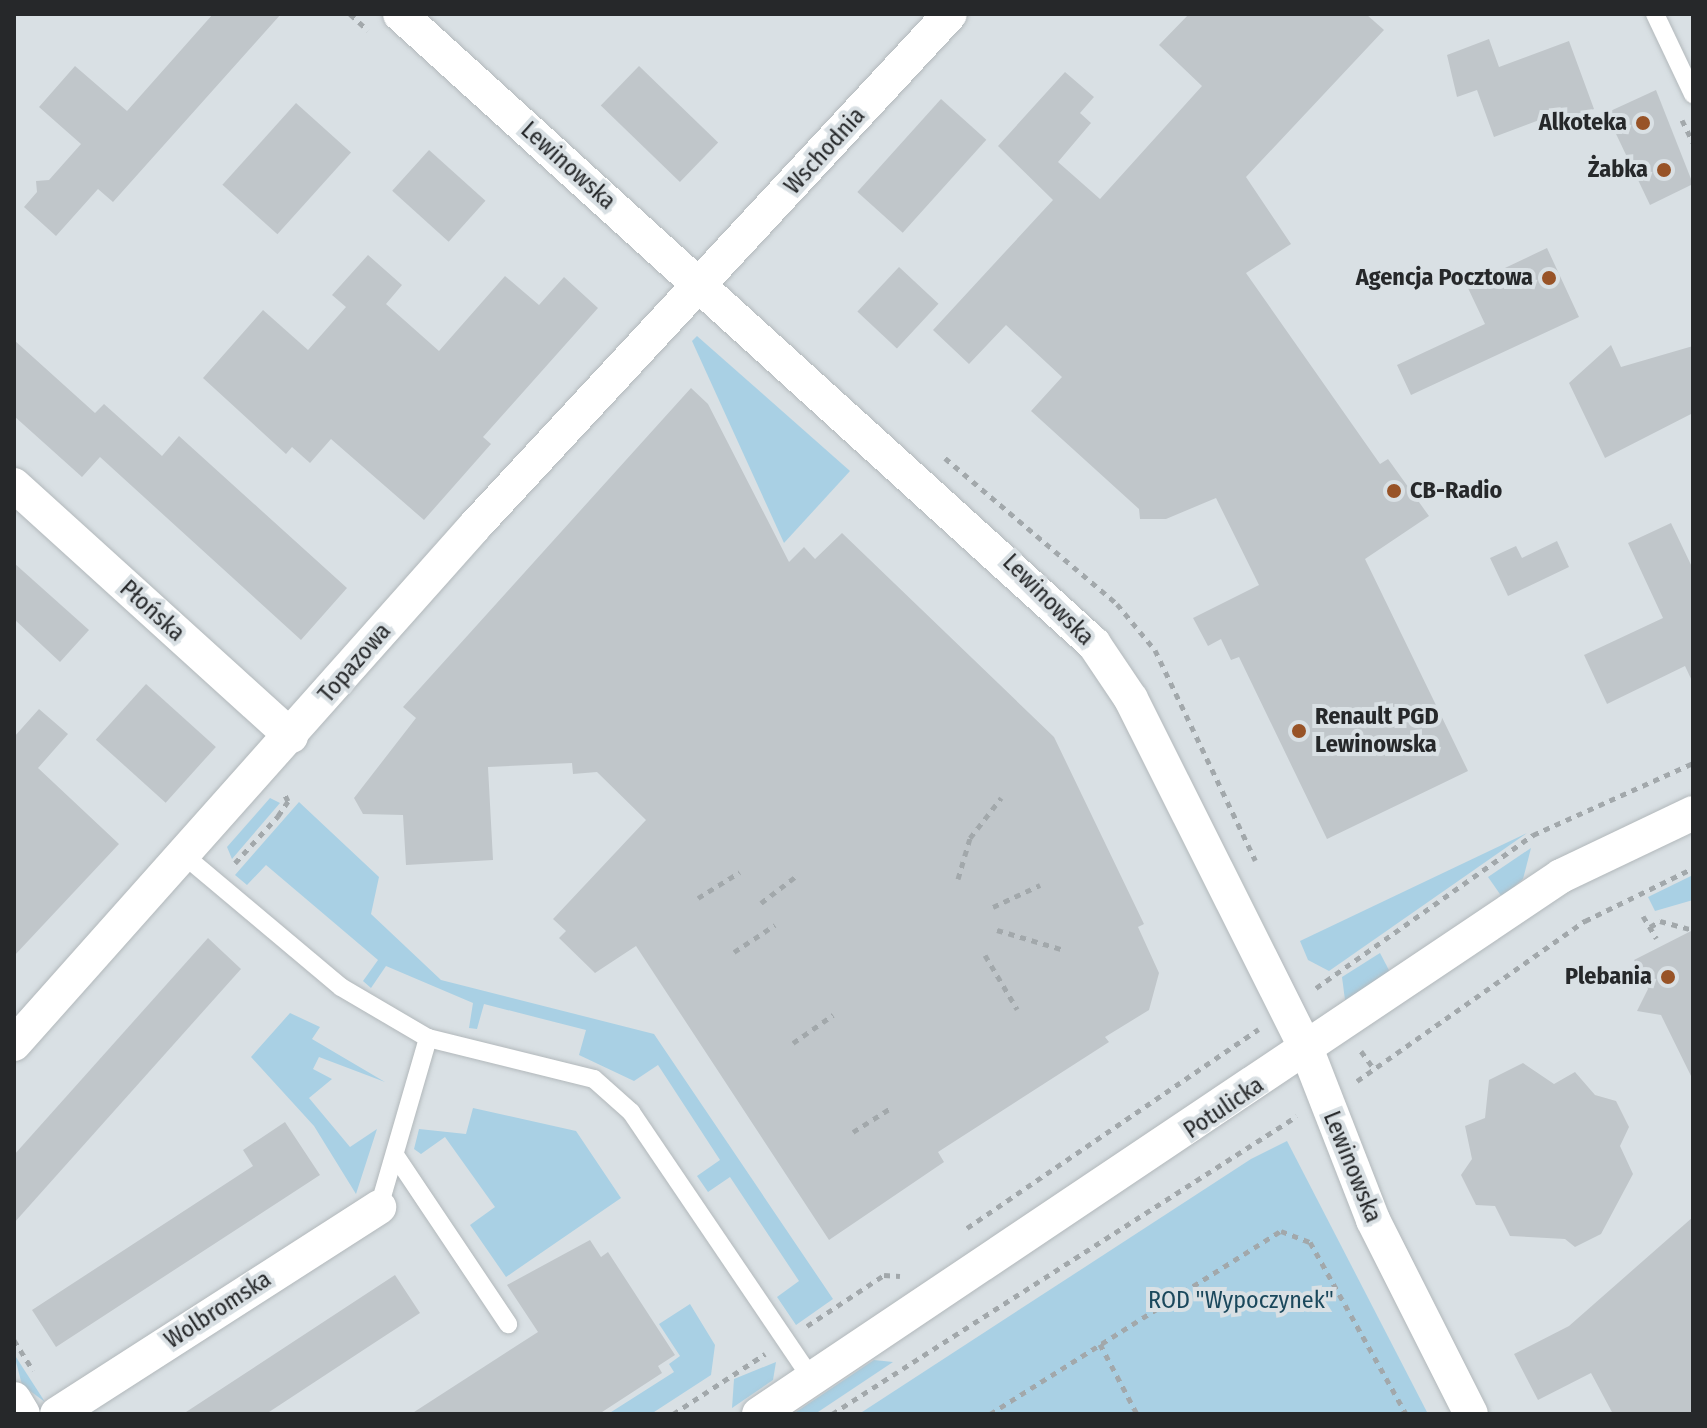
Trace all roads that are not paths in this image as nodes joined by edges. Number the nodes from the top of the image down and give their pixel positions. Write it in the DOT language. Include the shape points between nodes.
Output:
graph roads {
  1 [pos="400,14"];
  2 [pos="950,14"];
  3 [pos="1655,14"];
  4 [pos="1693,94"];
  5 [pos="699,285"];
  6 [pos="14,485"];
  7 [pos="291,736"];
  8 [pos="1693,813"];
  9 [pos="186,857"];
  10 [pos="428,1038"];
  11 [pos="14,1044"];
  12 [pos="1308,1053"];
  13 [pos="397,1158"];
  14 [pos="379,1207"];
  15 [pos="508,1324"];
  16 [pos="812,1379"];
  17 [pos="14,1399"];
  18 [pos="23,1414"];
  19 [pos="57,1414"];
  20 [pos="759,1414"];
  21 [pos="1471,1414"];
  1 -- 5 [label="street, Lewinowska"];
  2 -- 5 [label="street, Wschodnia"];
  3 -- 4 [label="lane"];
  5 -- 7 [label="street, Topazowa"];
  5 -- 12 [label="street, Lewinowska" via="1094,644 1131,699"];
  6 -- 7 [label="street, Płońska"];
  7 -- 9 [label="street, Topazowa"];
  8 -- 12 [label="street, Potulicka" via="1561,876"];
  9 -- 10 [label="lane" via="341,987"];
  9 -- 11 [label="street, Topazowa"];
  10 -- 13 [label="lane"];
  10 -- 16 [label="lane" via="594,1079 631,1112"];
  12 -- 16 [label="street, Potulicka"];
  12 -- 21 [label="street, Lewinowska" via="1373,1220"];
  13 -- 14 [label="lane"];
  13 -- 15 [label="lane"];
  14 -- 19 [label="street, Wolbromska"];
  16 -- 20 [label="street, Potulicka"];
  17 -- 18 [label="street"];
}
